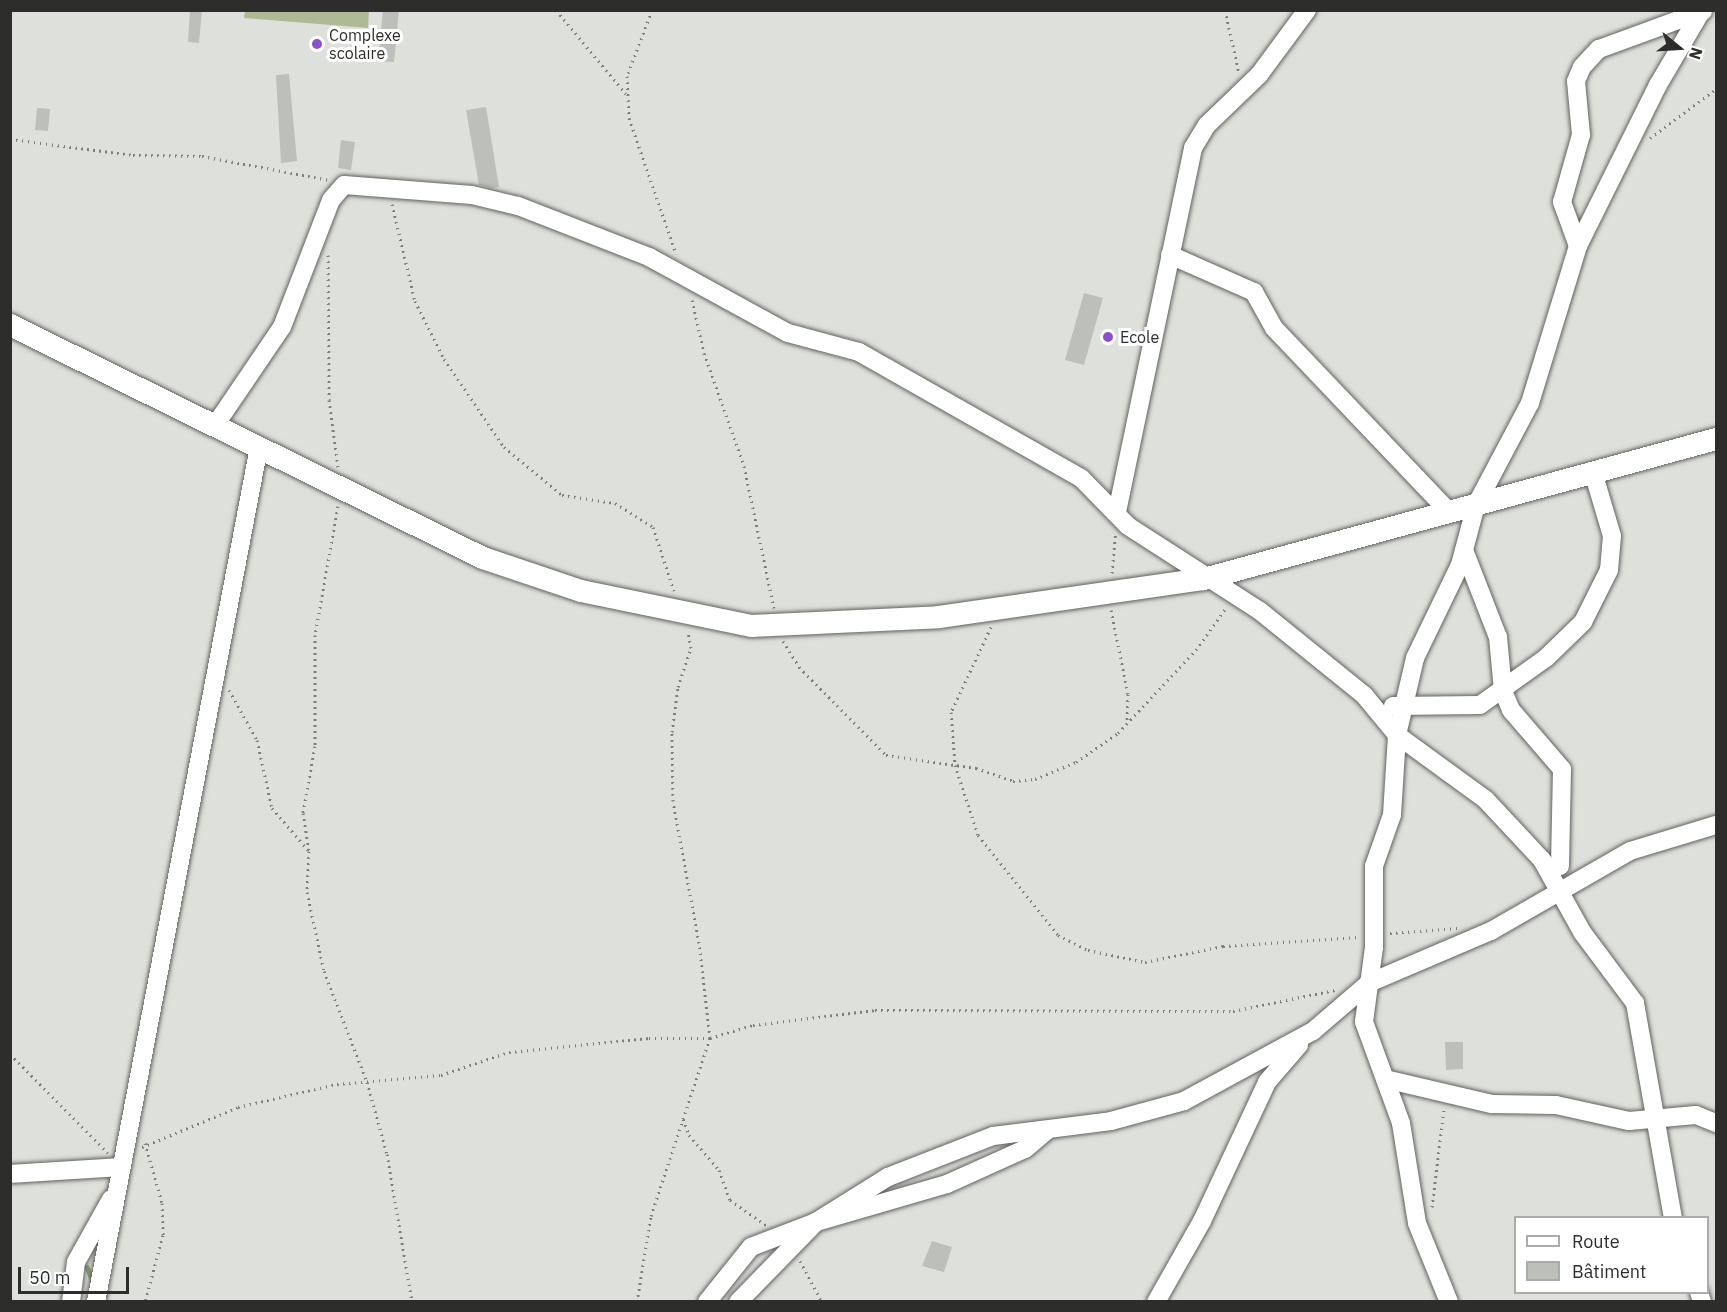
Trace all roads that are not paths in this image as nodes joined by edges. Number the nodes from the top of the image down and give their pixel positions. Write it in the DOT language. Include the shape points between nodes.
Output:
graph roads {
  1 [pos="1307,10"];
  2 [pos="1702,11"];
  3 [pos="1578,246"];
  4 [pos="1170,255"];
  5 [pos="10,325"];
  6 [pos="216,424"];
  7 [pos="1716,439"];
  8 [pos="259,447"];
  9 [pos="1593,472"];
  10 [pos="1476,505"];
  11 [pos="1117,512"];
  12 [pos="1449,512"];
  13 [pos="1464,550"];
  14 [pos="1204,579"];
  15 [pos="1503,691"];
  16 [pos="1371,703"];
  17 [pos="1403,708"];
  18 [pos="1397,735"];
  19 [pos="1716,825"];
  20 [pos="1542,860"];
  21 [pos="1560,866"];
  22 [pos="1592,870"];
  23 [pos="1559,893"];
  24 [pos="1369,983"];
  25 [pos="1313,1031"];
  26 [pos="1385,1079"];
  27 [pos="1653,1122"];
  28 [pos="1716,1123"];
  29 [pos="1049,1129"];
  30 [pos="121,1167"];
  31 [pos="10,1174"];
  32 [pos="118,1188"];
  33 [pos="1673,1216"];
  34 [pos="816,1222"];
  35 [pos="72,1302"];
  36 [pos="96,1302"];
  37 [pos="707,1302"];
  38 [pos="738,1302"];
  39 [pos="1156,1302"];
  40 [pos="1449,1302"];
  1 -- 4 [label="street" via="1243,92 1207,125 1194,148"];
  2 -- 3 [label="street" via="1658,85"];
  2 -- 3 [label="street" via="1599,49 1582,67 1576,81 1581,135 1562,202"];
  3 -- 10 [label="street" via="1530,404"];
  4 -- 11 [label="street"];
  4 -- 12 [label="street" via="1254,292 1274,328"];
  5 -- 6 [label="street"];
  6 -- 8 [label="street"];
  6 -- 11 [label="street" via="282,327 331,200 345,185 472,195 518,206 649,258 788,333 859,352 934,399 1066,467"];
  7 -- 9 [label="street"];
  8 -- 14 [label="street" via="526,574 679,614 779,627 1000,609"];
  8 -- 30 [label="street"];
  9 -- 10 [label="street"];
  9 -- 15 [label="street" via="1612,536 1609,570 1583,622"];
  10 -- 12 [label="street"];
  10 -- 13 [label="street"];
  11 -- 14 [label="street"];
  12 -- 14 [label="street"];
  13 -- 15 [label="street" via="1498,637"];
  13 -- 17 [label="street" via="1415,658"];
  14 -- 16 [label="street" via="1238,598"];
  15 -- 17 [label="street" via="1459,708"];
  15 -- 21 [label="street" via="1523,728 1562,769"];
  16 -- 17 [label="street"];
  16 -- 18 [label="street"];
  17 -- 18 [label="street"];
  18 -- 20 [label="street" via="1486,800"];
  18 -- 24 [label="street" via="1392,815 1374,866"];
  19 -- 22 [label="street" via="1630,851"];
  20 -- 21 [label="street"];
  20 -- 23 [label="street"];
  21 -- 22 [label="street"];
  22 -- 23 [label="street"];
  23 -- 24 [label="street" via="1491,931"];
  23 -- 27 [label="street" via="1635,1004"];
  24 -- 25 [label="street"];
  24 -- 26 [label="street" via="1364,1023"];
  25 -- 29 [label="street" via="1184,1101 1111,1121"];
  25 -- 39 [label="street" via="1267,1082 1202,1221"];
  26 -- 27 [label="street" via="1446,1097 1556,1105"];
  26 -- 40 [label="street" via="1401,1123 1424,1240"];
  27 -- 28 [label="street" via="1683,1115"];
  27 -- 33 [label="street"];
  29 -- 34 [label="street" via="1025,1149 947,1184"];
  29 -- 34 [label="street" via="959,1146 888,1177"];
  30 -- 31 [label="street"];
  30 -- 32 [label="street"];
  32 -- 35 [label="street" via="76,1262"];
  32 -- 36 [label="street"];
  34 -- 37 [label="street" via="776,1234 751,1247"];
  34 -- 38 [label="street" via="792,1251"];
}
